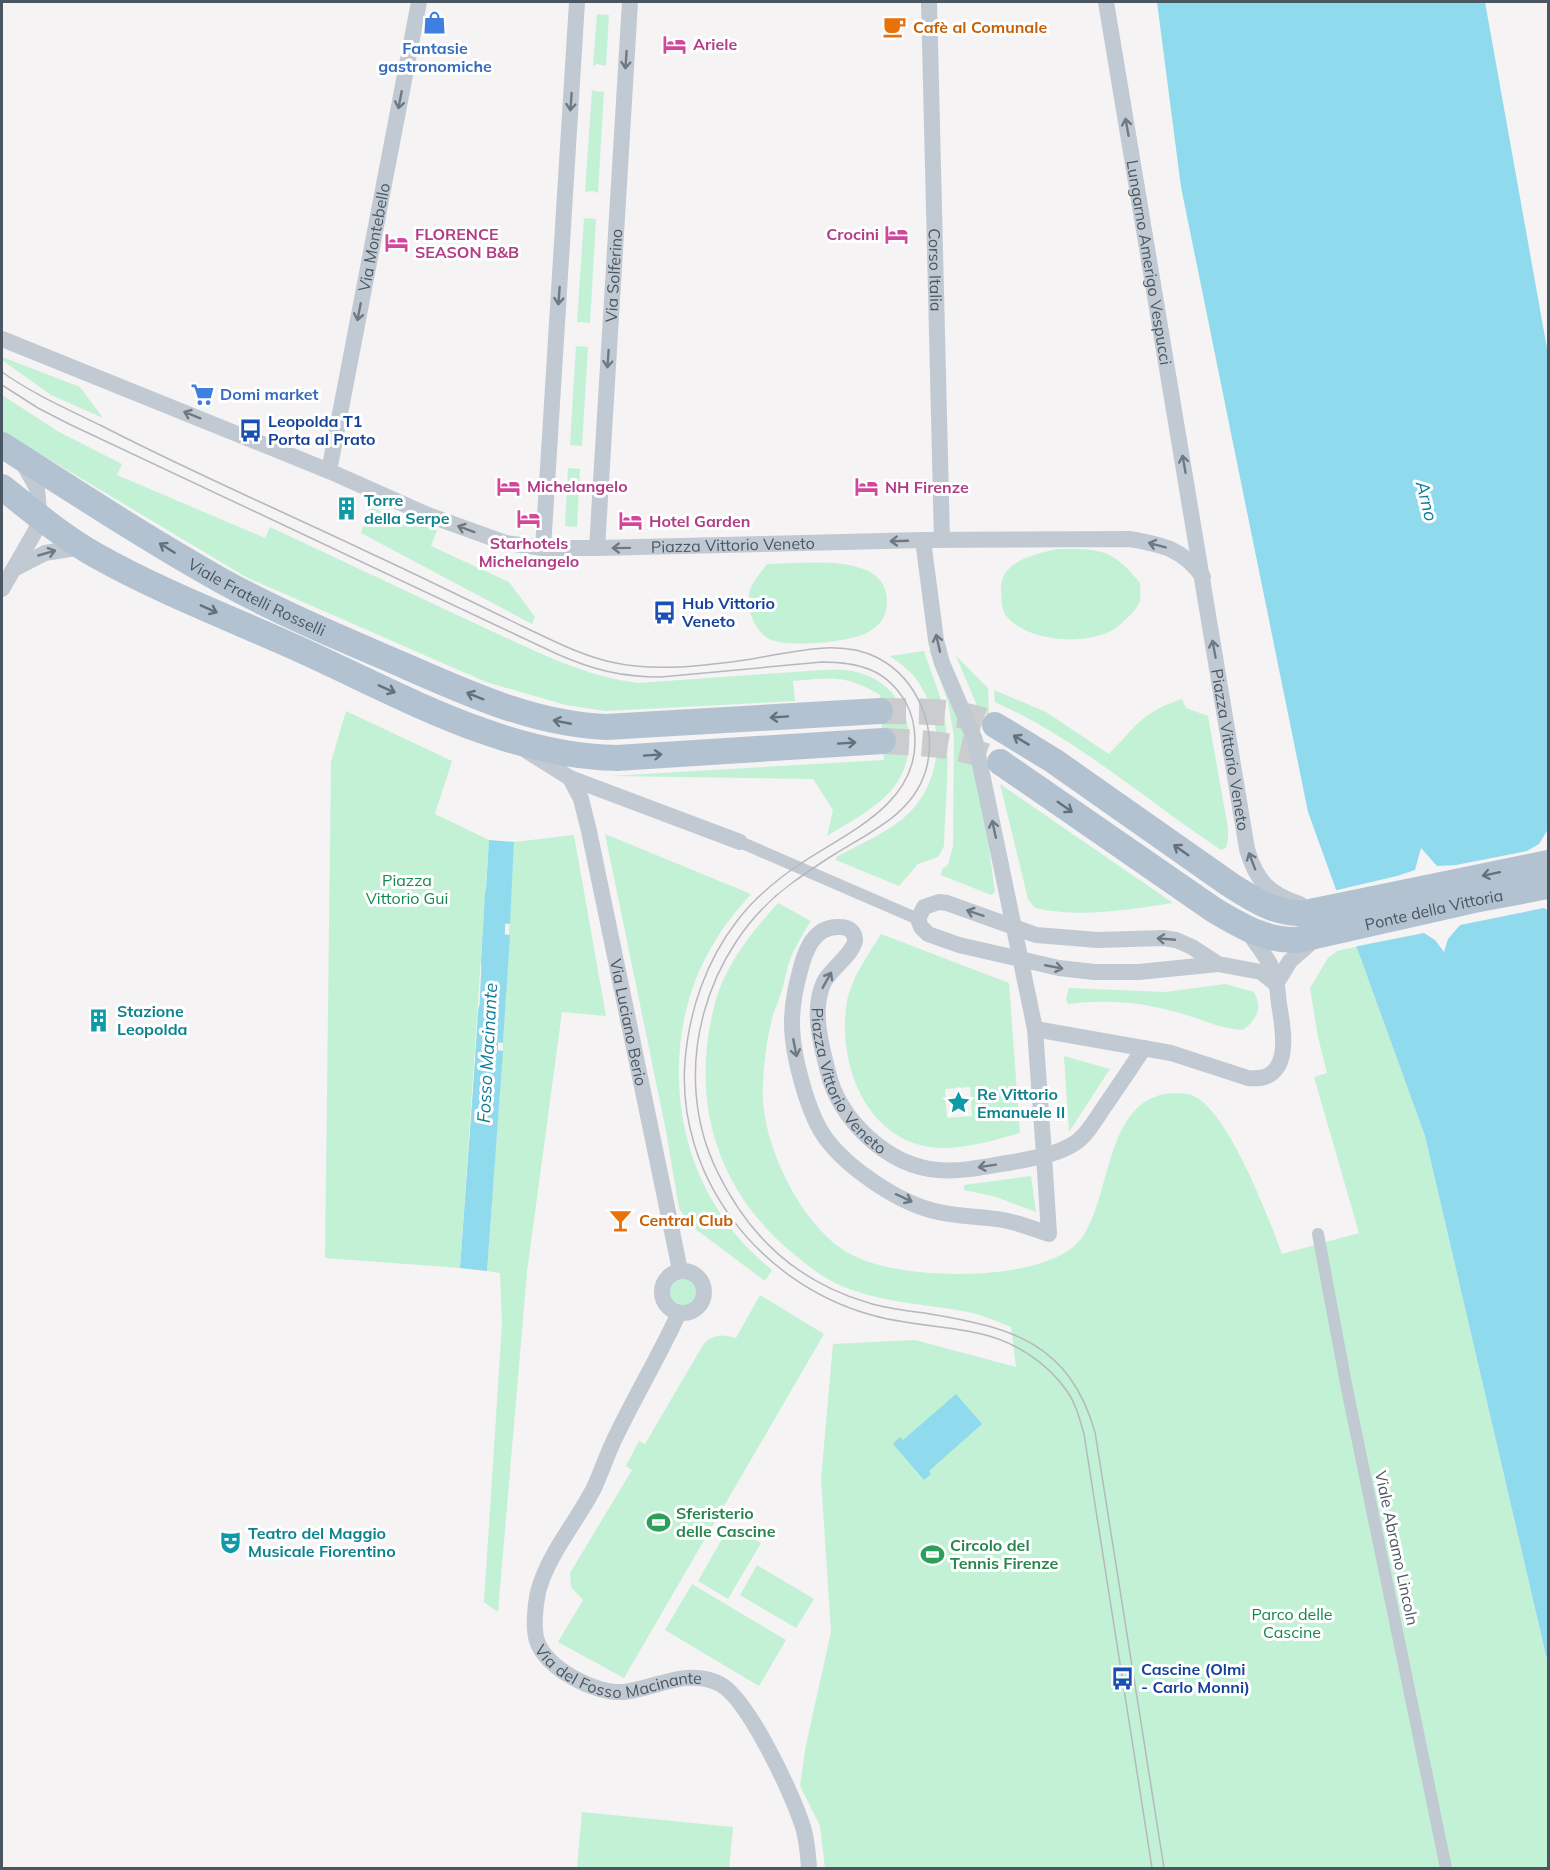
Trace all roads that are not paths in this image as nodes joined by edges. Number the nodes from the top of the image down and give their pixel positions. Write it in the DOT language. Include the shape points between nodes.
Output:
graph roads {
  1 [pos="419,2"];
  2 [pos="578,2"];
  3 [pos="630,2"];
  4 [pos="929,2"];
  5 [pos="1106,2"];
  6 [pos="2,339"];
  7 [pos="6,448"];
  8 [pos="329,471"];
  9 [pos="2,487"];
  10 [pos="40,516"];
  11 [pos="1194,522"];
  12 [pos="923,540"];
  13 [pos="942,540"];
  14 [pos="82,547"];
  15 [pos="543,548"];
  16 [pos="597,548"];
  17 [pos="15,568"];
  18 [pos="1203,577"];
  19 [pos="2,589"];
  20 [pos="880,711"];
  21 [pos="995,725"];
  22 [pos="511,741"];
  23 [pos="883,741"];
  24 [pos="999,762"];
  25 [pos="570,778"];
  26 [pos="740,842"];
  27 [pos="1548,862"];
  28 [pos="1548,886"];
  29 [pos="1289,907"];
  30 [pos="918,919"];
  31 [pos="1244,927"];
  32 [pos="1014,928"];
  33 [pos="1298,946"];
  34 [pos="1021,960"];
  35 [pos="1218,964"];
  36 [pos="1276,984"];
  37 [pos="1035,1029"];
  38 [pos="1144,1048"];
  39 [pos="1044,1155"];
  40 [pos="1318,1234"];
  41 [pos="680,1270"];
  42 [pos="679,1313"];
  43 [pos="809,1869"];
  44 [pos="1446,1869"];
  1 -- 8 [label="street, Via Montebello, one-way"];
  2 -- 15 [label="street, one-way"];
  3 -- 16 [label="street, Via Solferino, one-way"];
  4 -- 13 [label="street, Corso Italia"];
  11 -- 5 [label="street, Lungarno Amerigo Vespucci, one-way"];
  8 -- 6 [label="street, one-way"];
  7 -- 10 [label="street" via="23,463 35,482"];
  20 -- 7 [label="main road, Viale Fratelli Rosselli, one-way" via="606,727 562,723 499,705 255,597 176,554"];
  15 -- 8 [label="street, one-way" via="506,543 428,515"];
  9 -- 10 [label="main road, Viale Fratelli Rosselli"];
  10 -- 14 [label="main road, Viale Fratelli Rosselli"];
  10 -- 17 [label="street" via="39,526"];
  11 -- 18 [label="street, Piazza Vittorio Veneto"];
  12 -- 13 [label="street, Piazza Vittorio Veneto"];
  12 -- 16 [label="street, Piazza Vittorio Veneto, one-way"];
  32 -- 12 [label="street, Piazza Vittorio Veneto, one-way" via="975,740 936,640"];
  18 -- 13 [label="street, Piazza Vittorio Veneto, one-way" via="1175,550 1129,539"];
  17 -- 14 [label="street, one-way" via="45,554"];
  14 -- 22 [label="main road, Viale Fratelli Rosselli, one-way" via="177,595"];
  15 -- 16 [label="street, Piazza Vittorio Veneto"];
  17 -- 19 [label="street"];
  29 -- 18 [label="street, Piazza Vittorio Veneto, one-way" via="1264,885 1247,849"];
  29 -- 21 [label="main road, one-way" via="1265,906 1229,884 1054,761"];
  22 -- 23 [label="main road, one-way" via="574,755 617,758"];
  22 -- 25 [label="street"];
  24 -- 31 [label="main road, one-way"];
  25 -- 26 [label="street"];
  25 -- 41 [label="street, Via Luciano Berio" via="581,799 589,831"];
  26 -- 30 [label="street"];
  27 -- 29 [label="main road, Ponte della Vittoria, one-way" via="1305,913"];
  28 -- 33 [label="main road, Ponte della Vittoria" via="1321,934"];
  32 -- 30 [label="street, one-way" via="939,902 924,907"];
  30 -- 34 [label="street" via="928,934"];
  31 -- 33 [label="main road"];
  31 -- 36 [label="street" via="1268,961"];
  32 -- 34 [label="street, Piazza Vittorio Veneto"];
  35 -- 32 [label="street, one-way" via="1176,940 1086,939"];
  33 -- 36 [label="street"];
  34 -- 35 [label="street, one-way" via="1077,971 1123,973"];
  34 -- 37 [label="street, Piazza Vittorio Veneto"];
  35 -- 36 [label="street" via="1261,972"];
  36 -- 38 [label="street" via="1284,1047 1270,1075 1248,1078"];
  37 -- 38 [label="street"];
  37 -- 39 [label="street, Piazza Vittorio Veneto"];
  38 -- 39 [label="street, Piazza Vittorio Veneto" via="1082,1137 1067,1148"];
  39 -- 39 [label="street, Piazza Vittorio Veneto, one-way" via="985,1167 938,1170 897,1157 861,1129 844,1111 832,1089 818,1018 823,985 855,939 847,928 832,927 818,932 798,978 793,1035 813,1113 827,1140 841,1155 877,1184 932,1210 1001,1220 1049,1234"];
  40 -- 44 [label="street, Viale Abramo Lincoln"];
  41 -- 42 [label="street" via="667,1277 662,1291 666,1305"];
  41 -- 42 [label="street" via="694,1273 704,1284 705,1297 692,1312"];
  42 -- 43 [label="street, Via del Fosso Macinante" via="615,1437 594,1488 543,1576 537,1596 535,1632 538,1643 555,1665 601,1690 622,1692 675,1679 706,1680 729,1690 758,1729 803,1824"];
}
